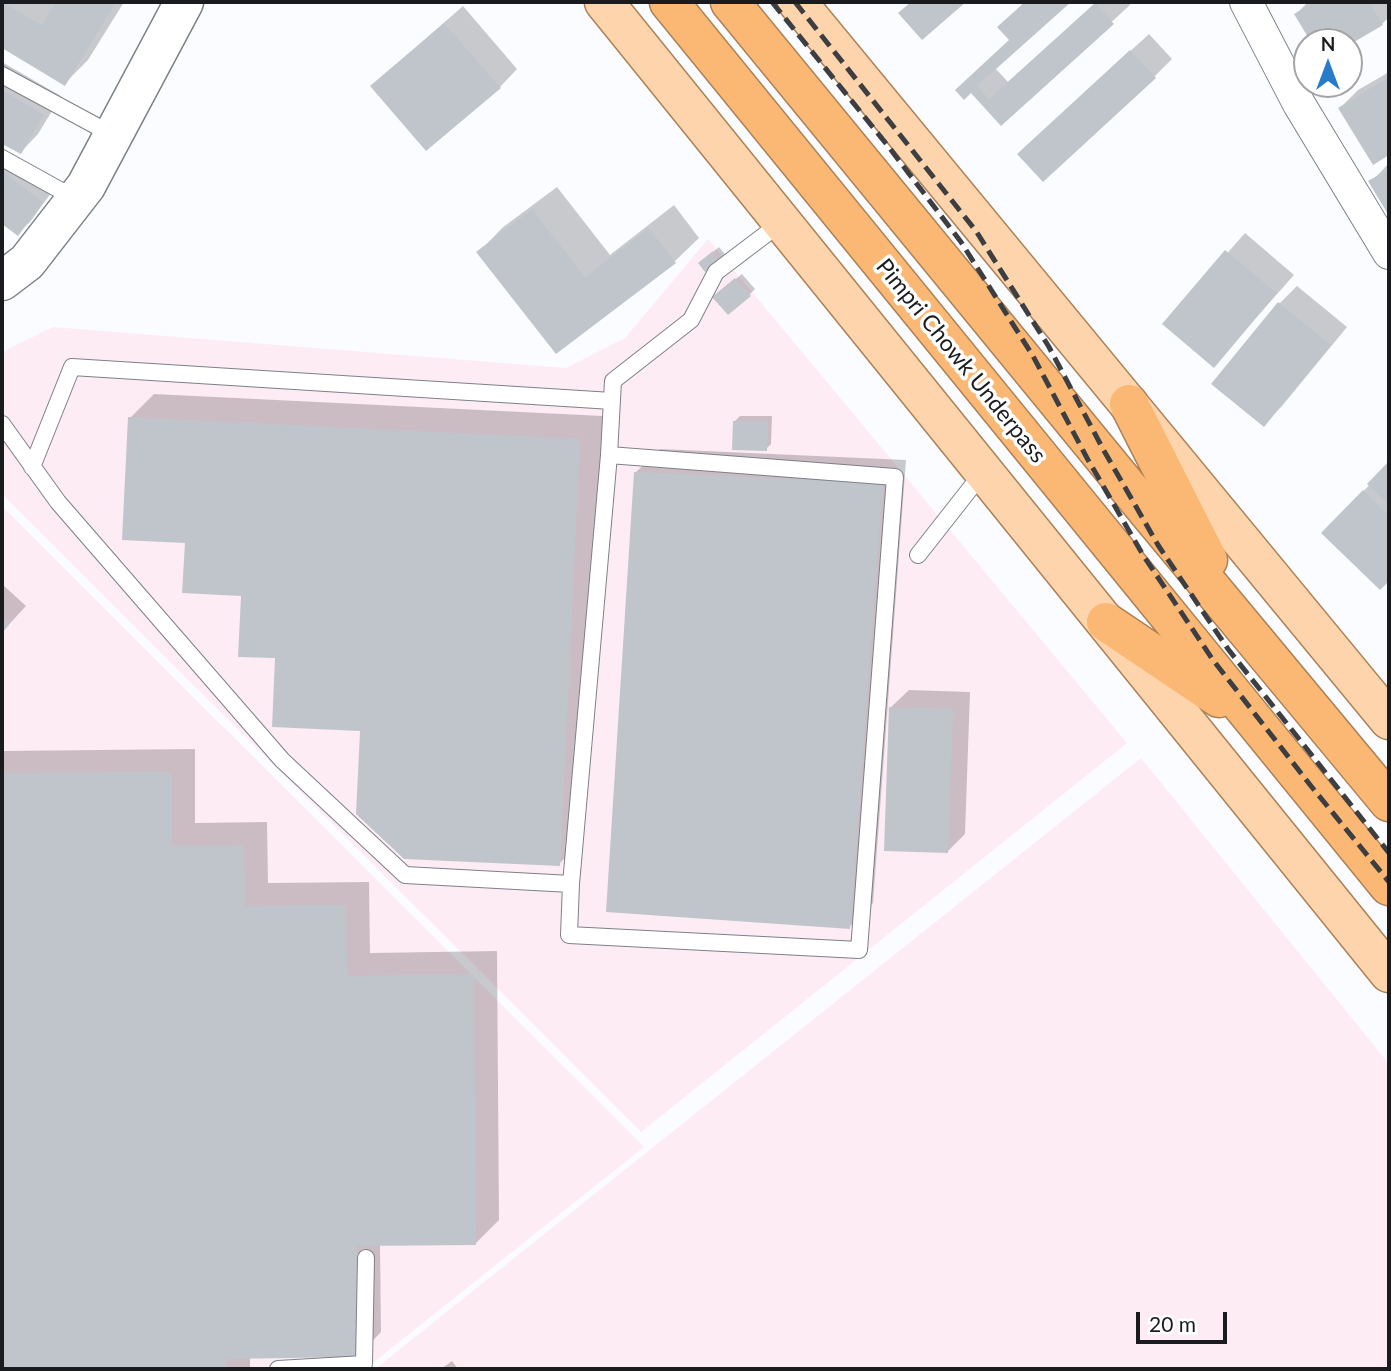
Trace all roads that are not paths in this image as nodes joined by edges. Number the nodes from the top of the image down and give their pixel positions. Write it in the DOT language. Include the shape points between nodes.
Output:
graph roads {
  1 [pos="184,2"];
  2 [pos="604,2"];
  3 [pos="669,2"];
  4 [pos="730,2"];
  5 [pos="1246,2"];
  6 [pos="801,3"];
  7 [pos="2,75"];
  8 [pos="113,135"];
  9 [pos="2,158"];
  10 [pos="76,200"];
  11 [pos="782,222"];
  12 [pos="1389,253"];
  13 [pos="2,281"];
  14 [pos="612,401"];
  15 [pos="1129,404"];
  16 [pos="2,424"];
  17 [pos="609,456"];
  18 [pos="32,467"];
  19 [pos="984,471"];
  20 [pos="918,555"];
  21 [pos="1238,618"];
  22 [pos="1105,622"];
  23 [pos="1253,720"];
  24 [pos="1389,720"];
  25 [pos="1389,802"];
  26 [pos="571,884"];
  27 [pos="1389,886"];
  28 [pos="1389,973"];
  29 [pos="366,1258"];
  30 [pos="278,1369"];
  1 -- 8 [label="main road"];
  2 -- 11 [label="main road"];
  3 -- 23 [label="highway, Pimpri Chowk Underpass"];
  4 -- 21 [label="highway"];
  5 -- 12 [label="street" via="1298,104"];
  6 -- 15 [label="main road"];
  7 -- 8 [label="lane"];
  8 -- 10 [label="main road"];
  9 -- 10 [label="lane"];
  10 -- 13 [label="main road" via="27,261"];
  11 -- 14 [label="lane" via="716,272 691,320 612,381"];
  11 -- 19 [label="main road"];
  14 -- 17 [label="lane"];
  14 -- 18 [label="lane" via="72,367"];
  15 -- 21 [label="highway"];
  15 -- 24 [label="main road"];
  16 -- 18 [label="lane"];
  17 -- 26 [label="lane"];
  17 -- 26 [label="lane" via="895,477 859,950 569,935"];
  18 -- 26 [label="lane" via="282,761 405,875"];
  19 -- 20 [label="lane"];
  19 -- 22 [label="main road"];
  21 -- 25 [label="highway"];
  22 -- 23 [label="highway"];
  22 -- 28 [label="main road"];
  23 -- 27 [label="highway, Pimpri Chowk Underpass"];
  29 -- 30 [label="lane" via="364,1364"];
}
